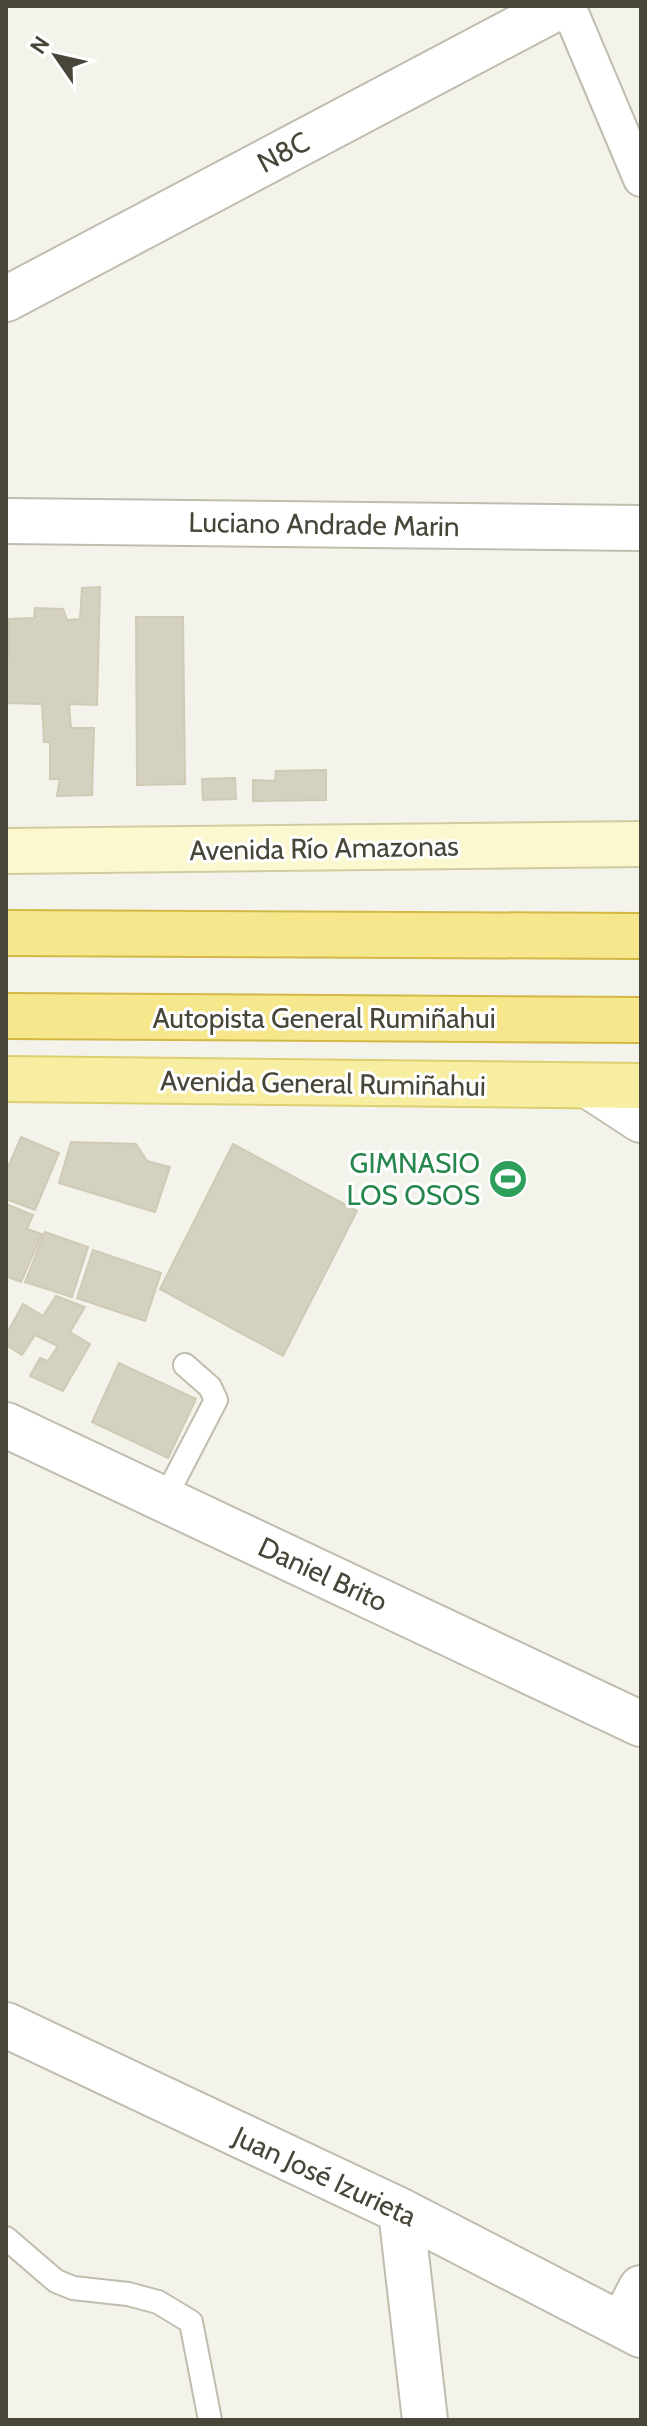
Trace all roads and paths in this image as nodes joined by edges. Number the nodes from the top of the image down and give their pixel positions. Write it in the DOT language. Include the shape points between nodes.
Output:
graph roads {
  1 [pos="560,6"];
  2 [pos="568,6"];
  3 [pos="641,179"];
  4 [pos="6,299"];
  5 [pos="6,521"];
  6 [pos="641,528"];
  7 [pos="641,844"];
  8 [pos="6,851"];
  9 [pos="6,933"];
  10 [pos="641,936"];
  11 [pos="6,1016"];
  12 [pos="641,1020"];
  13 [pos="6,1079"];
  14 [pos="589,1086"];
  15 [pos="641,1086"];
  16 [pos="641,1120"];
  17 [pos="185,1365"];
  18 [pos="6,1425"];
  19 [pos="164,1500"];
  20 [pos="641,1724"];
  21 [pos="6,2025"];
  22 [pos="401,2211"];
  23 [pos="6,2238"];
  24 [pos="635,2316"];
  25 [pos="210,2420"];
  26 [pos="425,2420"];
  1 -- 4 [label="street, N8C"];
  2 -- 3 [label="street"];
  5 -- 6 [label="street, Luciano Andrade Marin"];
  7 -- 8 [label="main road, Avenida Río Amazonas"];
  9 -- 10 [label="highway"];
  11 -- 12 [label="highway, Autopista General Rumiñahui"];
  13 -- 14 [label="main road, Avenida General Rumiñahui"];
  14 -- 15 [label="main road, Avenida General Rumiñahui"];
  14 -- 16 [label="street"];
  17 -- 19 [label="lane" via="210,1387 216,1400"];
  18 -- 19 [label="street, Daniel Brito"];
  19 -- 20 [label="street, Daniel Brito"];
  21 -- 22 [label="street, Juan José Izurieta"];
  22 -- 24 [label="street, Juan José Izurieta"];
  22 -- 26 [label="street"];
  23 -- 25 [label="lane" via="56,2281 158,2302 191,2322"];
}
